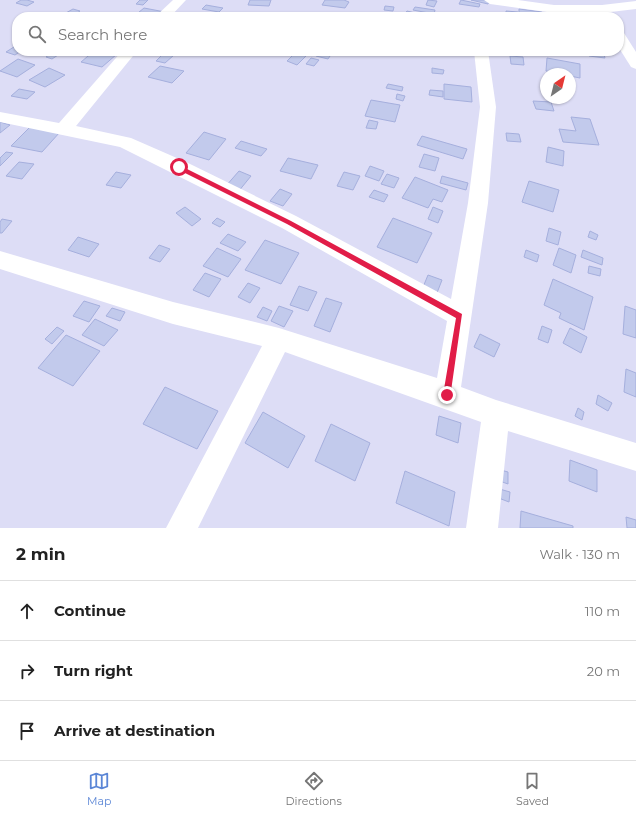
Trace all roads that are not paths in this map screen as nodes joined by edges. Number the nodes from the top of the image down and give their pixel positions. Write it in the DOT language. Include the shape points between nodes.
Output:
graph roads {
  1 [pos="180,0"];
  2 [pos="492,0"];
  3 [pos="621,3"];
  4 [pos="636,5"];
  5 [pos="167,12"];
  6 [pos="488,12"];
  7 [pos="592,12"];
  8 [pos="606,12"];
  9 [pos="624,44"];
  10 [pos="126,56"];
  11 [pos="482,56"];
  12 [pos="636,64"];
  13 [pos="0,117"];
  14 [pos="64,129"];
  15 [pos="0,260"];
  16 [pos="460,316"];
  17 [pos="279,339"];
  18 [pos="447,395"];
  19 [pos="496,414"];
  20 [pos="636,457"];
  21 [pos="182,528"];
  22 [pos="482,528"];
  1 -- 5 [label="street"];
  2 -- 6 [label="street"];
  2 -- 7 [label="street"];
  3 -- 4 [label="street"];
  3 -- 8 [label="street"];
  9 -- 12 [label="street"];
  10 -- 14 [label="street"];
  11 -- 16 [label="street" via="488,107 478,202"];
  13 -- 14 [label="street"];
  14 -- 16 [label="street" via="125,142 179,167 289,222"];
  15 -- 17 [label="street" via="173,313"];
  16 -- 18 [label="street"];
  17 -- 18 [label="street"];
  17 -- 21 [label="street"];
  18 -- 19 [label="street"];
  19 -- 20 [label="street"];
  19 -- 22 [label="street"];
}
